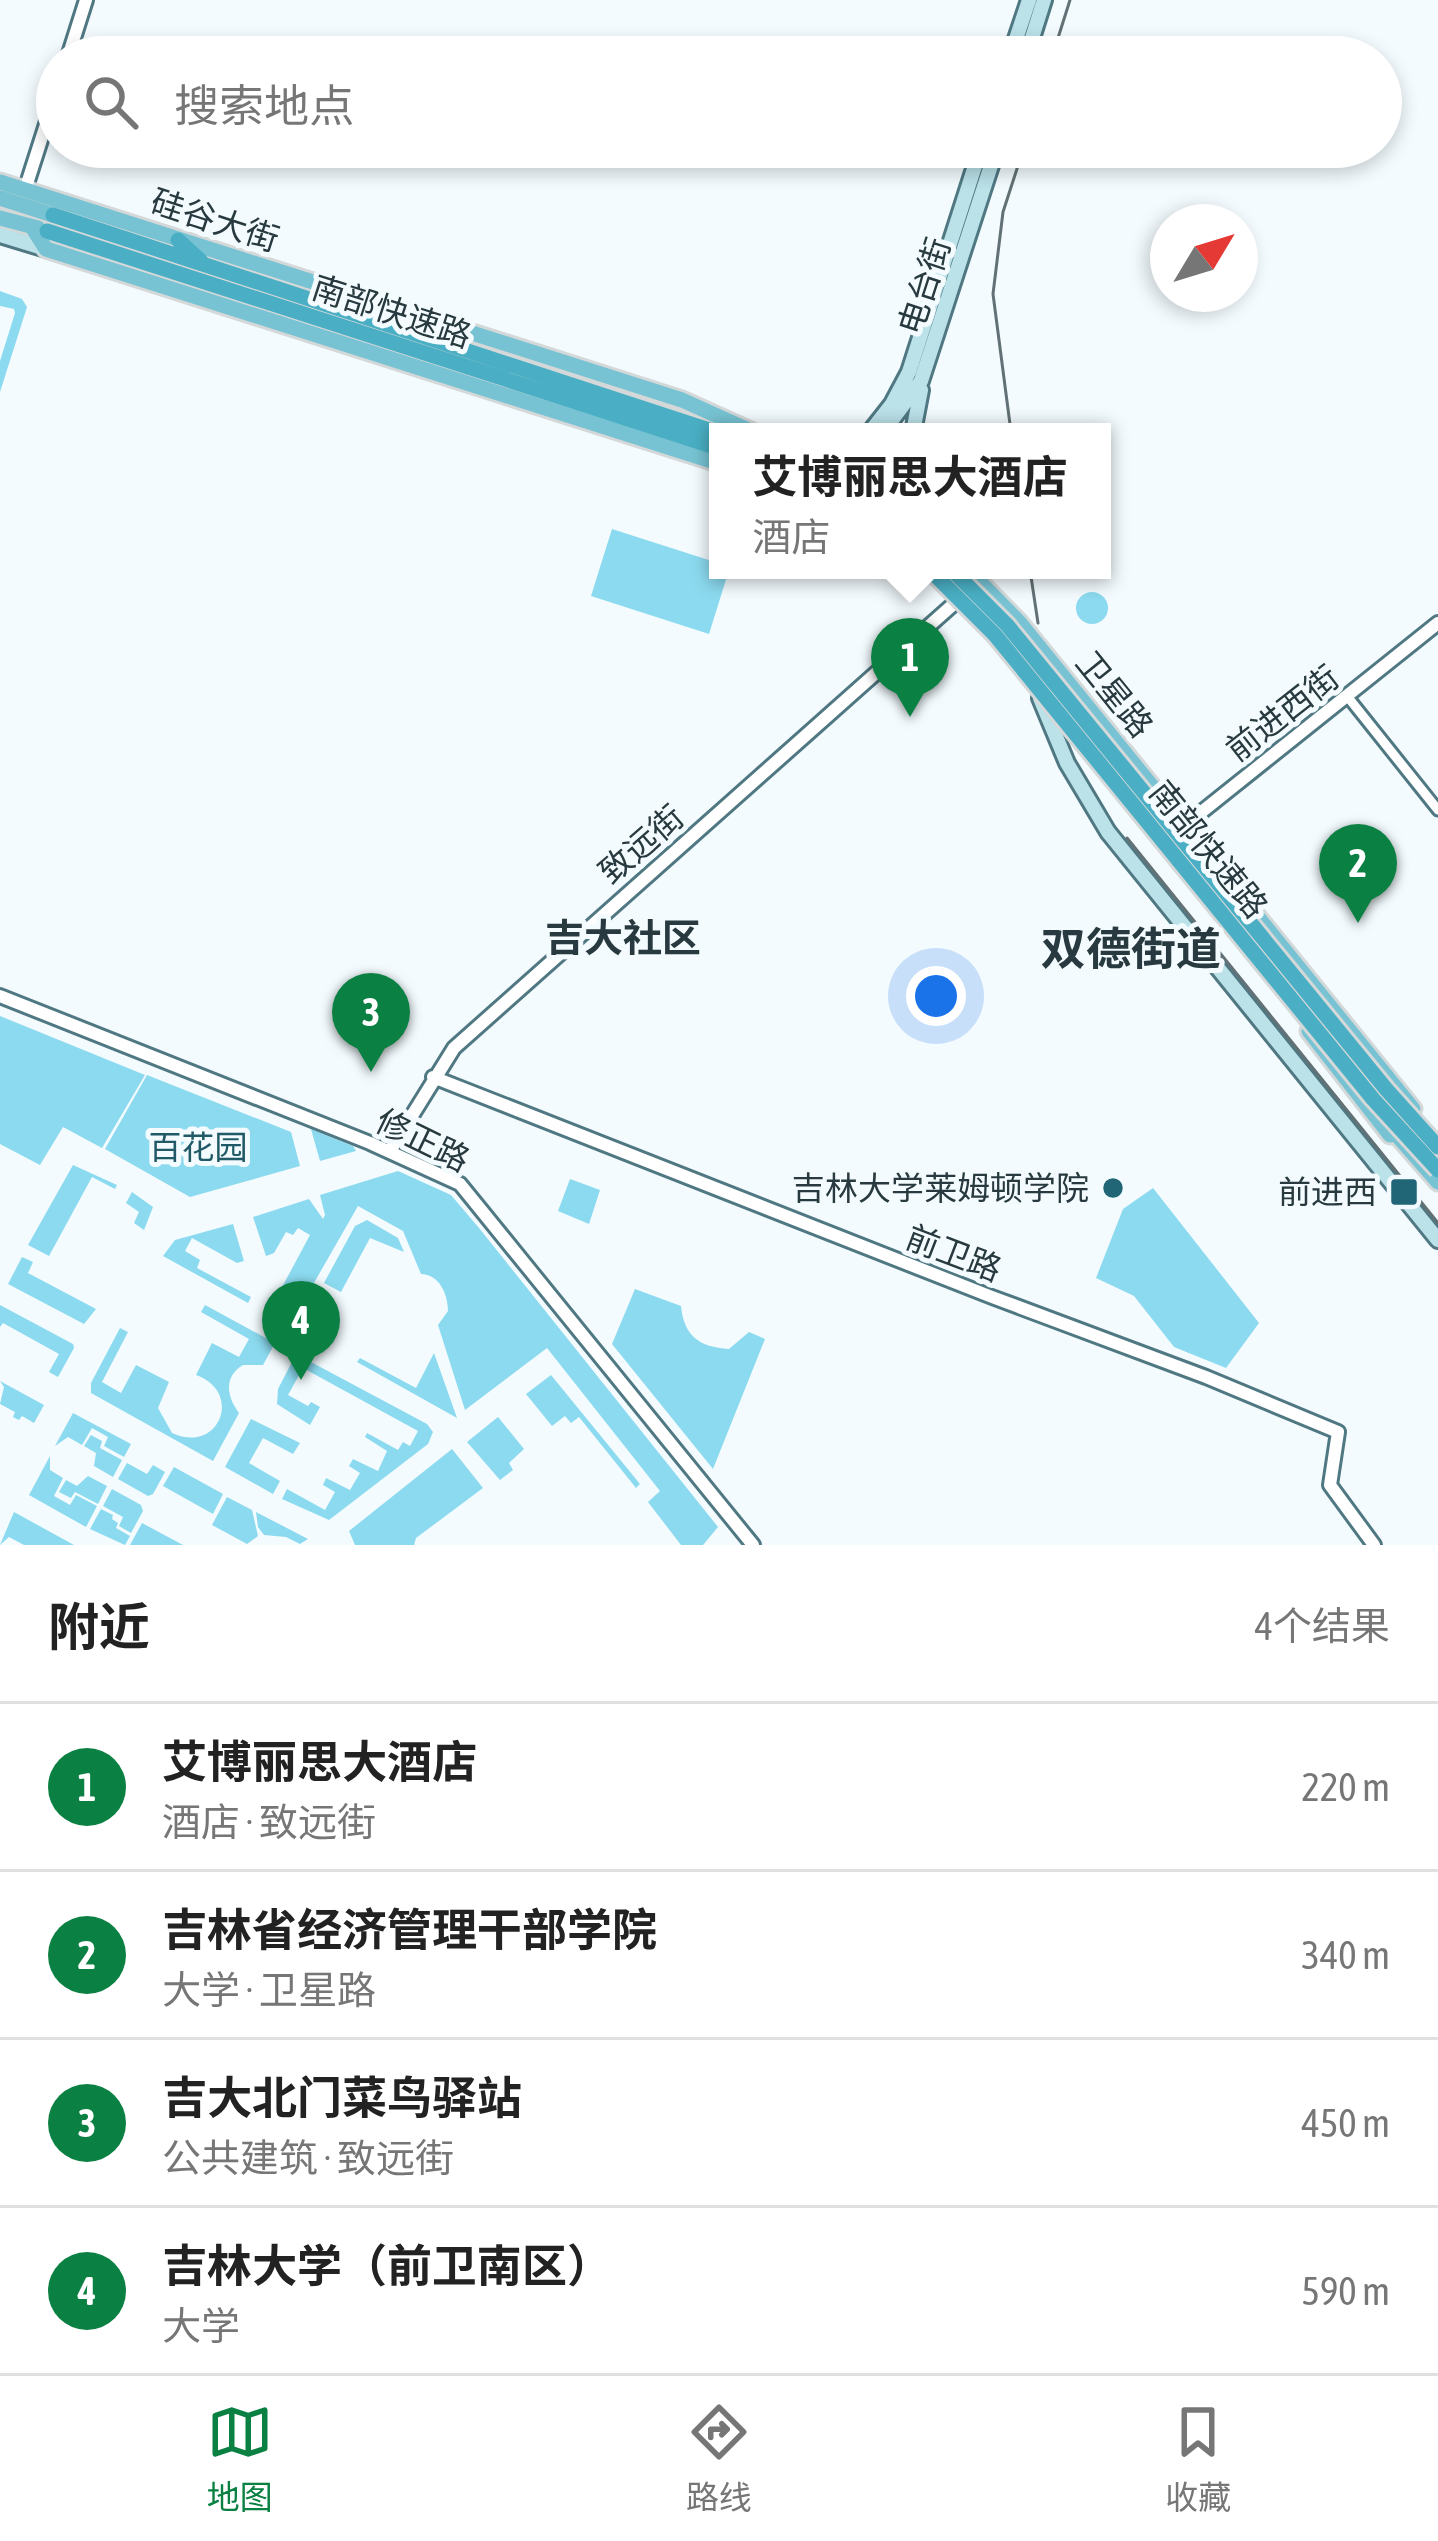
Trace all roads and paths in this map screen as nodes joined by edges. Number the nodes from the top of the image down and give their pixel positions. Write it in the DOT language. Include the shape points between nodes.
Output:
graph roads {
  1 [pos="86,0"];
  2 [pos="1029,0"];
  3 [pos="1044,0"];
  4 [pos="75,36"];
  5 [pos="1017,36"];
  6 [pos="1033,36"];
  7 [pos="36,158"];
  8 [pos="974,168"];
  9 [pos="990,168"];
  10 [pos="0,182"];
  11 [pos="26,190"];
  12 [pos="0,198"];
  13 [pos="1,223"];
  14 [pos="44,224"];
  15 [pos="178,240"];
  16 [pos="46,249"];
  17 [pos="208,267"];
  18 [pos="485,366"];
  19 [pos="921,381"];
  20 [pos="898,393"];
  21 [pos="733,423"];
  22 [pos="868,423"];
  23 [pos="876,423"];
  24 [pos="890,423"];
  25 [pos="914,423"];
  26 [pos="709,430"];
  27 [pos="709,445"];
  28 [pos="709,460"];
  29 [pos="931,579"];
  30 [pos="940,579"];
  31 [pos="961,579"];
  32 [pos="977,579"];
  33 [pos="956,602"];
  34 [pos="1438,623"];
  35 [pos="1347,696"];
  36 [pos="1040,698"];
  37 [pos="1438,810"];
  38 [pos="1183,827"];
  39 [pos="1159,846"];
  40 [pos="0,996"];
  41 [pos="1299,1019"];
  42 [pos="433,1078"];
  43 [pos="1373,1099"];
  44 [pos="1438,1143"];
  45 [pos="390,1151"];
  46 [pos="1438,1170"];
  47 [pos="1438,1180"];
  48 [pos="1438,1196"];
  49 [pos="1438,1240"];
  50 [pos="753,1545"];
  51 [pos="1374,1545"];
  1 -- 4 [label="street"];
  2 -- 5 [label="main road"];
  3 -- 6 [label="main road"];
  7 -- 11 [label="street"];
  8 -- 20 [label="main road, 电台街"];
  9 -- 19 [label="main road, 电台街"];
  10 -- 11 [label="main road, 硅谷大街"];
  11 -- 15 [label="main road, 硅谷大街"];
  12 -- 14 [label="main road"];
  13 -- 14 [label="main road"];
  13 -- 16 [label="main road"];
  14 -- 16 [label="main road"];
  14 -- 17 [label="highway, 南部快速路"];
  14 -- 18 [label="highway, 南部快速路"];
  15 -- 17 [label="highway"];
  15 -- 21 [label="main road, 硅谷大街"];
  16 -- 28 [label="main road"];
  17 -- 18 [label="highway, 南部快速路"];
  18 -- 26 [label="highway, 南部快速路"];
  18 -- 27 [label="highway, 南部快速路"];
  19 -- 24 [label="main road, 电台街"];
  19 -- 25 [label="main road"];
  20 -- 22 [label="main road"];
  20 -- 23 [label="main road, 电台街"];
  29 -- 33 [label="main road, 卫星路"];
  30 -- 43 [label="highway, 南部快速路, bridge" via="1008,650"];
  31 -- 44 [label="highway, 南部快速路, bridge"];
  32 -- 38 [label="main road, 卫星路"];
  33 -- 36 [label="main road, 卫星路"];
  33 -- 42 [label="street, 致远街" via="496,1008"];
  34 -- 35 [label="street, 前进西街"];
  35 -- 37 [label="street"];
  35 -- 38 [label="street, 前进西街"];
  36 -- 39 [label="main road, 卫星路"];
  36 -- 49 [label="main road, 卫星路" via="1108,832"];
  38 -- 39 [label="street, 前进西街"];
  38 -- 44 [label="main road, 卫星路"];
  39 -- 41 [label="main road, 卫星路"];
  40 -- 45 [label="street, 修正路"];
  41 -- 47 [label="main road, 卫星路"];
  41 -- 48 [label="main road"];
  42 -- 45 [label="street, 致远街"];
  42 -- 51 [label="street, 前卫路" via="1338,1432 1330,1485"];
  43 -- 46 [label="highway, 南部快速路, bridge"];
  43 -- 47 [label="highway, bridge"];
  45 -- 50 [label="street, 修正路" via="471,1194"];
}
